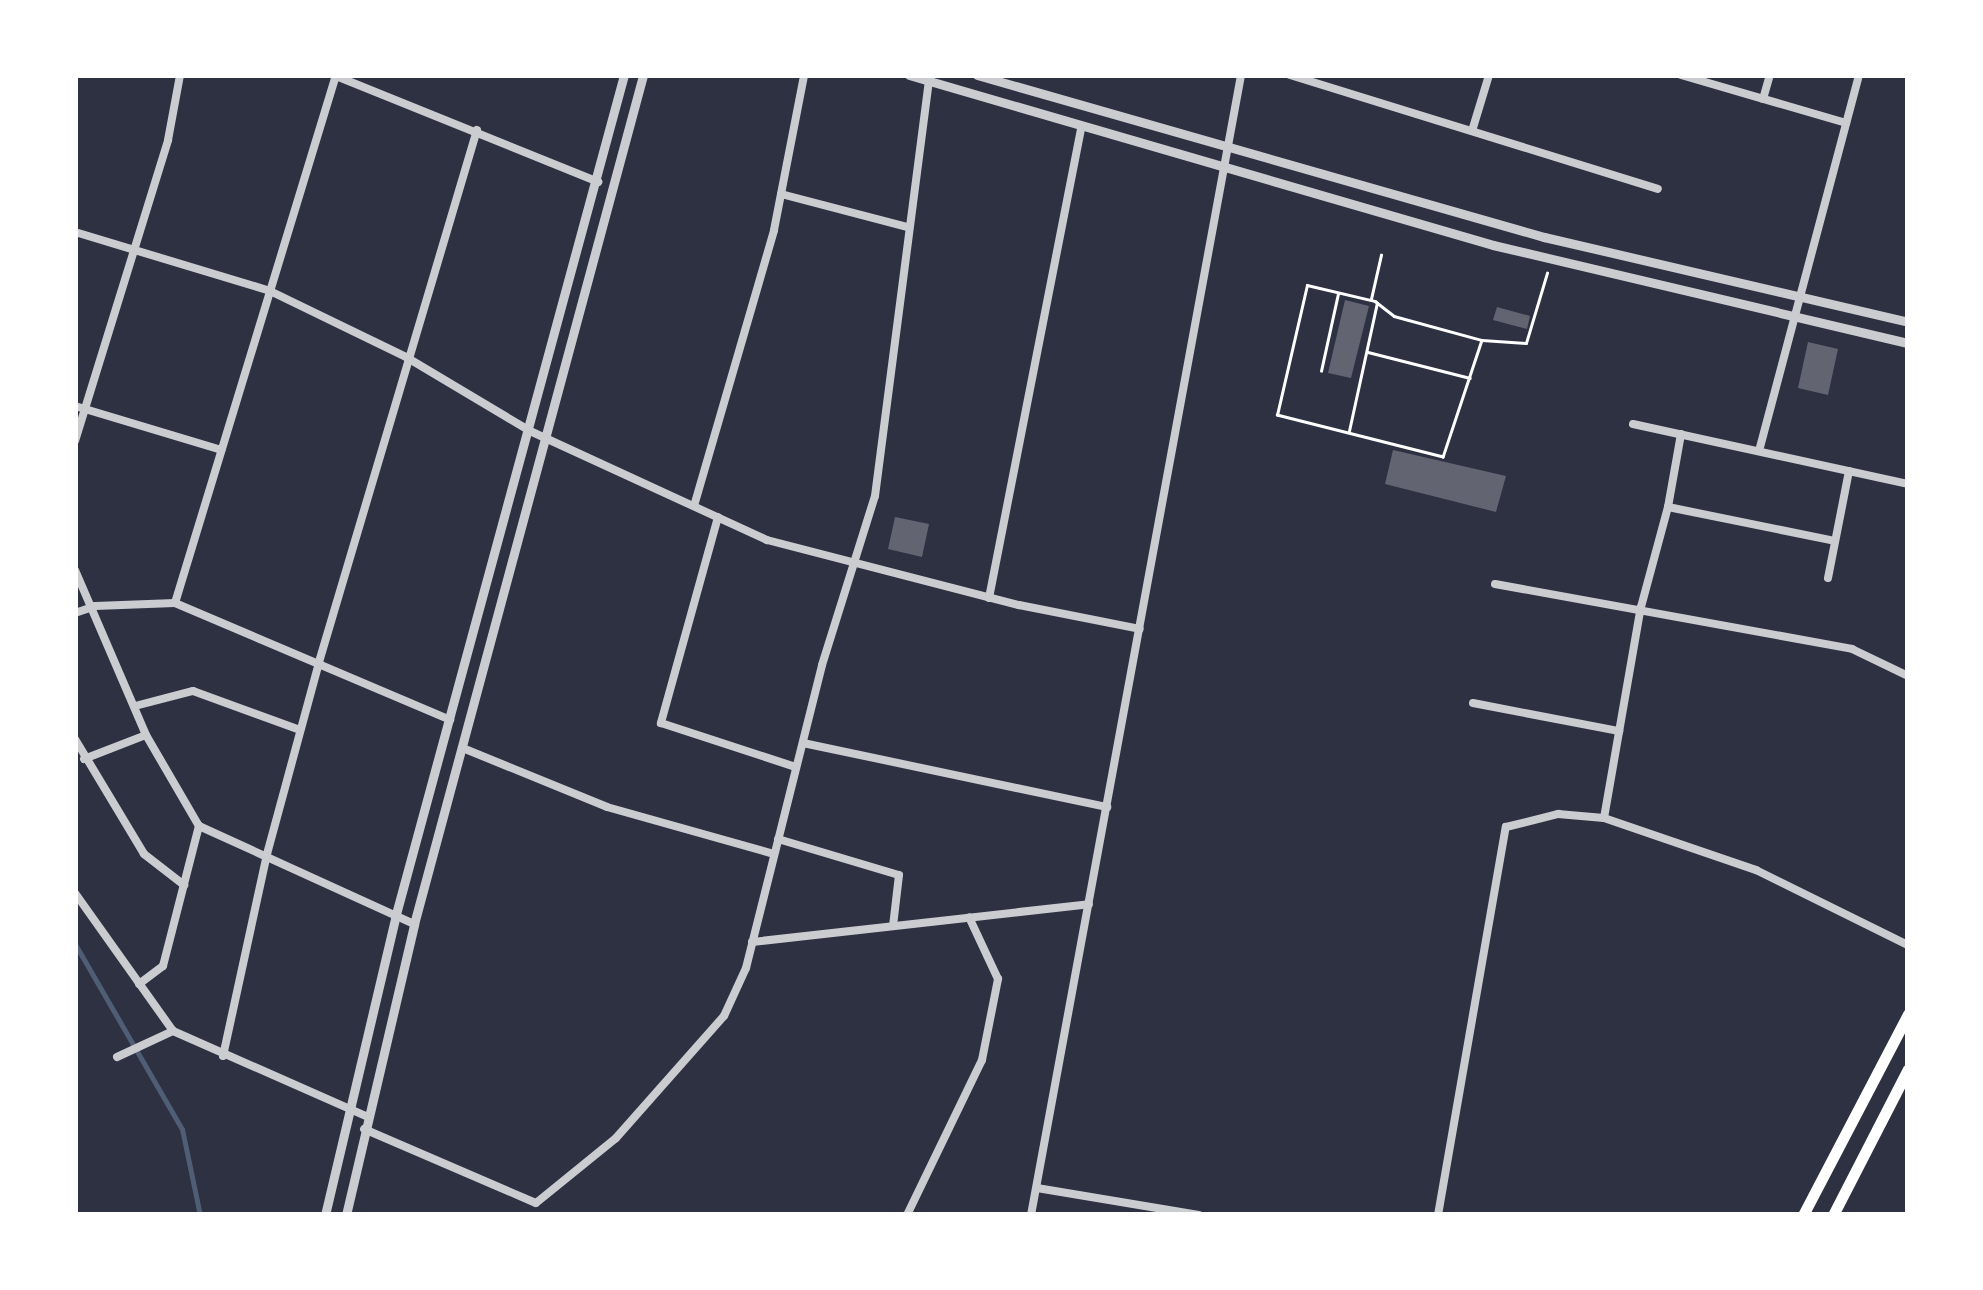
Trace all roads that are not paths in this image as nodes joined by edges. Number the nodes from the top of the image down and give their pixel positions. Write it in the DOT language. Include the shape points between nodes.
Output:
graph roads {
  1 [pos="180,75"];
  2 [pos="624,75"];
  3 [pos="643,75"];
  4 [pos="804,75"];
  5 [pos="908,75"];
  6 [pos="977,75"];
  7 [pos="1240,75"];
  8 [pos="1290,75"];
  9 [pos="1489,75"];
  10 [pos="1681,75"];
  11 [pos="1770,75"];
  12 [pos="1859,75"];
  13 [pos="336,76"];
  14 [pos="929,81"];
  15 [pos="1763,100"];
  16 [pos="1846,124"];
  17 [pos="1082,128"];
  18 [pos="477,130"];
  19 [pos="1472,132"];
  20 [pos="1228,150"];
  21 [pos="1224,170"];
  22 [pos="598,182"];
  23 [pos="1658,189"];
  24 [pos="781,194"];
  25 [pos="908,227"];
  26 [pos="75,232"];
  27 [pos="134,248"];
  28 [pos="270,291"];
  29 [pos="1800,298"];
  30 [pos="1794,318"];
  31 [pos="1908,322"];
  32 [pos="1908,342"];
  33 [pos="406,358"];
  34 [pos="80,408"];
  35 [pos="1633,424"];
  36 [pos="530,431"];
  37 [pos="1681,434"];
  38 [pos="547,438"];
  39 [pos="75,440"];
  40 [pos="222,450"];
  41 [pos="1758,451"];
  42 [pos="1849,471"];
  43 [pos="1908,484"];
  44 [pos="694,506"];
  45 [pos="1668,508"];
  46 [pos="718,517"];
  47 [pos="1835,541"];
  48 [pos="858,566"];
  49 [pos="75,570"];
  50 [pos="1828,578"];
  51 [pos="1494,584"];
  52 [pos="989,598"];
  53 [pos="176,603"];
  54 [pos="95,606"];
  55 [pos="1641,607"];
  56 [pos="75,613"];
  57 [pos="1140,629"];
  58 [pos="319,662"];
  59 [pos="1908,674"];
  60 [pos="1473,703"];
  61 [pos="135,706"];
  62 [pos="451,720"];
  63 [pos="300,730"];
  64 [pos="1619,731"];
  65 [pos="146,734"];
  66 [pos="75,739"];
  67 [pos="802,742"];
  68 [pos="465,749"];
  69 [pos="84,759"];
  70 [pos="796,767"];
  71 [pos="1107,806"];
  72 [pos="1604,818"];
  73 [pos="200,826"];
  74 [pos="778,839"];
  75 [pos="267,854"];
  76 [pos="774,854"];
  77 [pos="184,885"];
  78 [pos="75,893"];
  79 [pos="1089,904"];
  80 [pos="396,914"];
  81 [pos="969,917"];
  82 [pos="414,924"];
  83 [pos="893,926"];
  84 [pos="752,942"];
  85 [pos="1908,945"];
  86 [pos="140,984"];
  87 [pos="1908,1014"];
  88 [pos="173,1031"];
  89 [pos="117,1056"];
  90 [pos="224,1056"];
  91 [pos="1908,1068"];
  92 [pos="351,1110"];
  93 [pos="366,1116"];
  94 [pos="364,1129"];
  95 [pos="1037,1188"];
  96 [pos="324,1215"];
  97 [pos="346,1215"];
  98 [pos="906,1215"];
  99 [pos="1030,1215"];
  100 [pos="1199,1215"];
  101 [pos="1438,1215"];
  102 [pos="1803,1215"];
  103 [pos="1833,1215"];
  1 -- 27 [label="street" via="168,140"];
  2 -- 22 [label="street"];
  3 -- 38 [label="street"];
  4 -- 24 [label="street"];
  5 -- 14 [label="street"];
  6 -- 20 [label="street"];
  7 -- 20 [label="street"];
  8 -- 19 [label="street"];
  9 -- 19 [label="street"];
  10 -- 15 [label="street"];
  11 -- 15 [label="street"];
  12 -- 16 [label="street"];
  13 -- 18 [label="street"];
  13 -- 28 [label="street"];
  14 -- 17 [label="street"];
  14 -- 25 [label="street"];
  15 -- 16 [label="street"];
  16 -- 29 [label="street"];
  17 -- 21 [label="street"];
  17 -- 52 [label="street"];
  18 -- 22 [label="street"];
  18 -- 33 [label="street"];
  19 -- 23 [label="street"];
  20 -- 21 [label="street"];
  20 -- 29 [label="street"];
  21 -- 30 [label="street"];
  21 -- 57 [label="street"];
  22 -- 36 [label="street"];
  24 -- 25 [label="street"];
  24 -- 44 [label="street" via="744,346"];
  25 -- 48 [label="street" via="875,496"];
  26 -- 27 [label="street"];
  27 -- 28 [label="street"];
  27 -- 34 [label="street"];
  28 -- 33 [label="street"];
  28 -- 40 [label="street"];
  29 -- 30 [label="street"];
  29 -- 31 [label="street"];
  30 -- 32 [label="street"];
  30 -- 41 [label="street"];
  33 -- 36 [label="street"];
  33 -- 58 [label="street"];
  34 -- 39 [label="street"];
  34 -- 40 [label="street"];
  35 -- 37 [label="street"];
  36 -- 38 [label="street"];
  36 -- 62 [label="street"];
  37 -- 41 [label="street"];
  37 -- 45 [label="street"];
  38 -- 44 [label="street"];
  38 -- 68 [label="street"];
  40 -- 53 [label="street"];
  41 -- 42 [label="street"];
  42 -- 43 [label="street"];
  42 -- 47 [label="street"];
  44 -- 46 [label="street"];
  45 -- 47 [label="street"];
  45 -- 55 [label="street"];
  46 -- 48 [label="street"];
  46 -- 70 [label="street" via="661,723"];
  47 -- 50 [label="street"];
  48 -- 52 [label="street"];
  48 -- 67 [label="street"];
  49 -- 54 [label="street"];
  51 -- 55 [label="street"];
  52 -- 57 [label="street"];
  53 -- 54 [label="street"];
  53 -- 58 [label="street"];
  54 -- 56 [label="street"];
  54 -- 61 [label="street"];
  55 -- 59 [label="street" via="1852,649"];
  55 -- 64 [label="street"];
  57 -- 71 [label="street"];
  58 -- 62 [label="street"];
  58 -- 63 [label="street"];
  60 -- 64 [label="street"];
  61 -- 63 [label="street" via="193,690"];
  61 -- 65 [label="street"];
  62 -- 80 [label="street"];
  63 -- 75 [label="street"];
  64 -- 72 [label="street"];
  65 -- 69 [label="street"];
  65 -- 73 [label="street"];
  66 -- 69 [label="street"];
  67 -- 70 [label="street"];
  67 -- 71 [label="street"];
  68 -- 76 [label="street" via="607,807"];
  68 -- 82 [label="street"];
  69 -- 77 [label="street" via="144,854"];
  70 -- 74 [label="street"];
  71 -- 79 [label="street"];
  72 -- 85 [label="street" via="1756,870"];
  72 -- 101 [label="street" via="1558,814 1506,827"];
  73 -- 75 [label="street"];
  73 -- 77 [label="street"];
  74 -- 76 [label="street"];
  74 -- 83 [label="street" via="899,876"];
  75 -- 80 [label="street"];
  75 -- 90 [label="street"];
  76 -- 84 [label="street"];
  77 -- 86 [label="street" via="162,966"];
  78 -- 86 [label="street"];
  79 -- 81 [label="street"];
  79 -- 95 [label="street"];
  80 -- 82 [label="street"];
  80 -- 92 [label="street"];
  81 -- 83 [label="street"];
  81 -- 98 [label="street" via="998,979 982,1060"];
  82 -- 93 [label="street"];
  83 -- 84 [label="street"];
  84 -- 94 [label="street" via="724,1016 616,1138 536,1203"];
  86 -- 88 [label="street"];
  87 -- 102 [label="highway"];
  88 -- 89 [label="street"];
  88 -- 90 [label="street"];
  90 -- 92 [label="street"];
  91 -- 103 [label="highway"];
  92 -- 93 [label="street"];
  92 -- 96 [label="street"];
  93 -- 94 [label="street"];
  94 -- 97 [label="street"];
  95 -- 99 [label="street"];
  95 -- 100 [label="street"];
}
